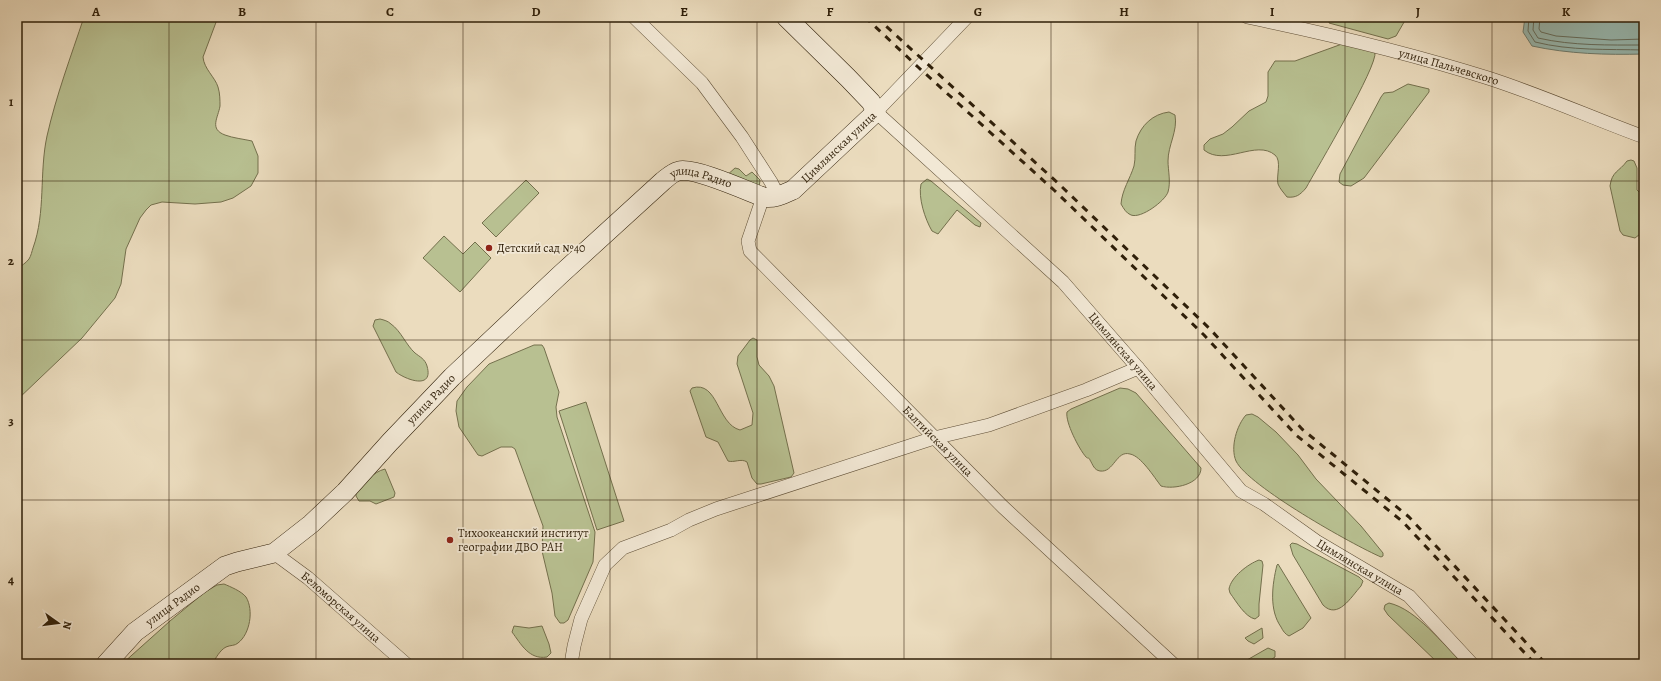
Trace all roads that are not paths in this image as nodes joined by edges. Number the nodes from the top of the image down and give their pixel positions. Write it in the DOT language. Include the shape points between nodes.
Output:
graph roads {
  1 [pos="634,17"];
  2 [pos="786,17"];
  3 [pos="966,17"];
  4 [pos="1247,17"];
  5 [pos="876,112"];
  6 [pos="1644,137"];
  7 [pos="770,196"];
  8 [pos="1138,368"];
  9 [pos="934,438"];
  10 [pos="274,552"];
  11 [pos="106,664"];
  12 [pos="406,664"];
  13 [pos="571,664"];
  14 [pos="1173,664"];
  15 [pos="1472,664"];
  1 -- 7 [label="street" via="702,83 771,182"];
  2 -- 5 [label="main road" via="871,102"];
  3 -- 5 [label="street"];
  4 -- 6 [label="street, улица Пальчевского" via="1392,49 1489,78"];
  5 -- 7 [label="main road, Цимлянская улица" via="793,190"];
  5 -- 8 [label="street, Цимлянская улица" via="1063,282"];
  7 -- 9 [label="street, Балтийская улица" via="749,236 750,251"];
  7 -- 10 [label="main road, улица Радио" via="690,171 678,171 663,180 452,377 345,492 311,524"];
  8 -- 9 [label="street" via="989,425"];
  8 -- 15 [label="street, Цимлянская улица" via="1241,491 1316,541 1409,596"];
  9 -- 13 [label="street" via="716,509 623,548 604,565 581,619"];
  9 -- 14 [label="street, Балтийская улица" via="1003,507"];
  10 -- 11 [label="main road, улица Радио" via="225,566 135,632"];
  10 -- 12 [label="street, Беломорская улица" via="308,578"];
}
